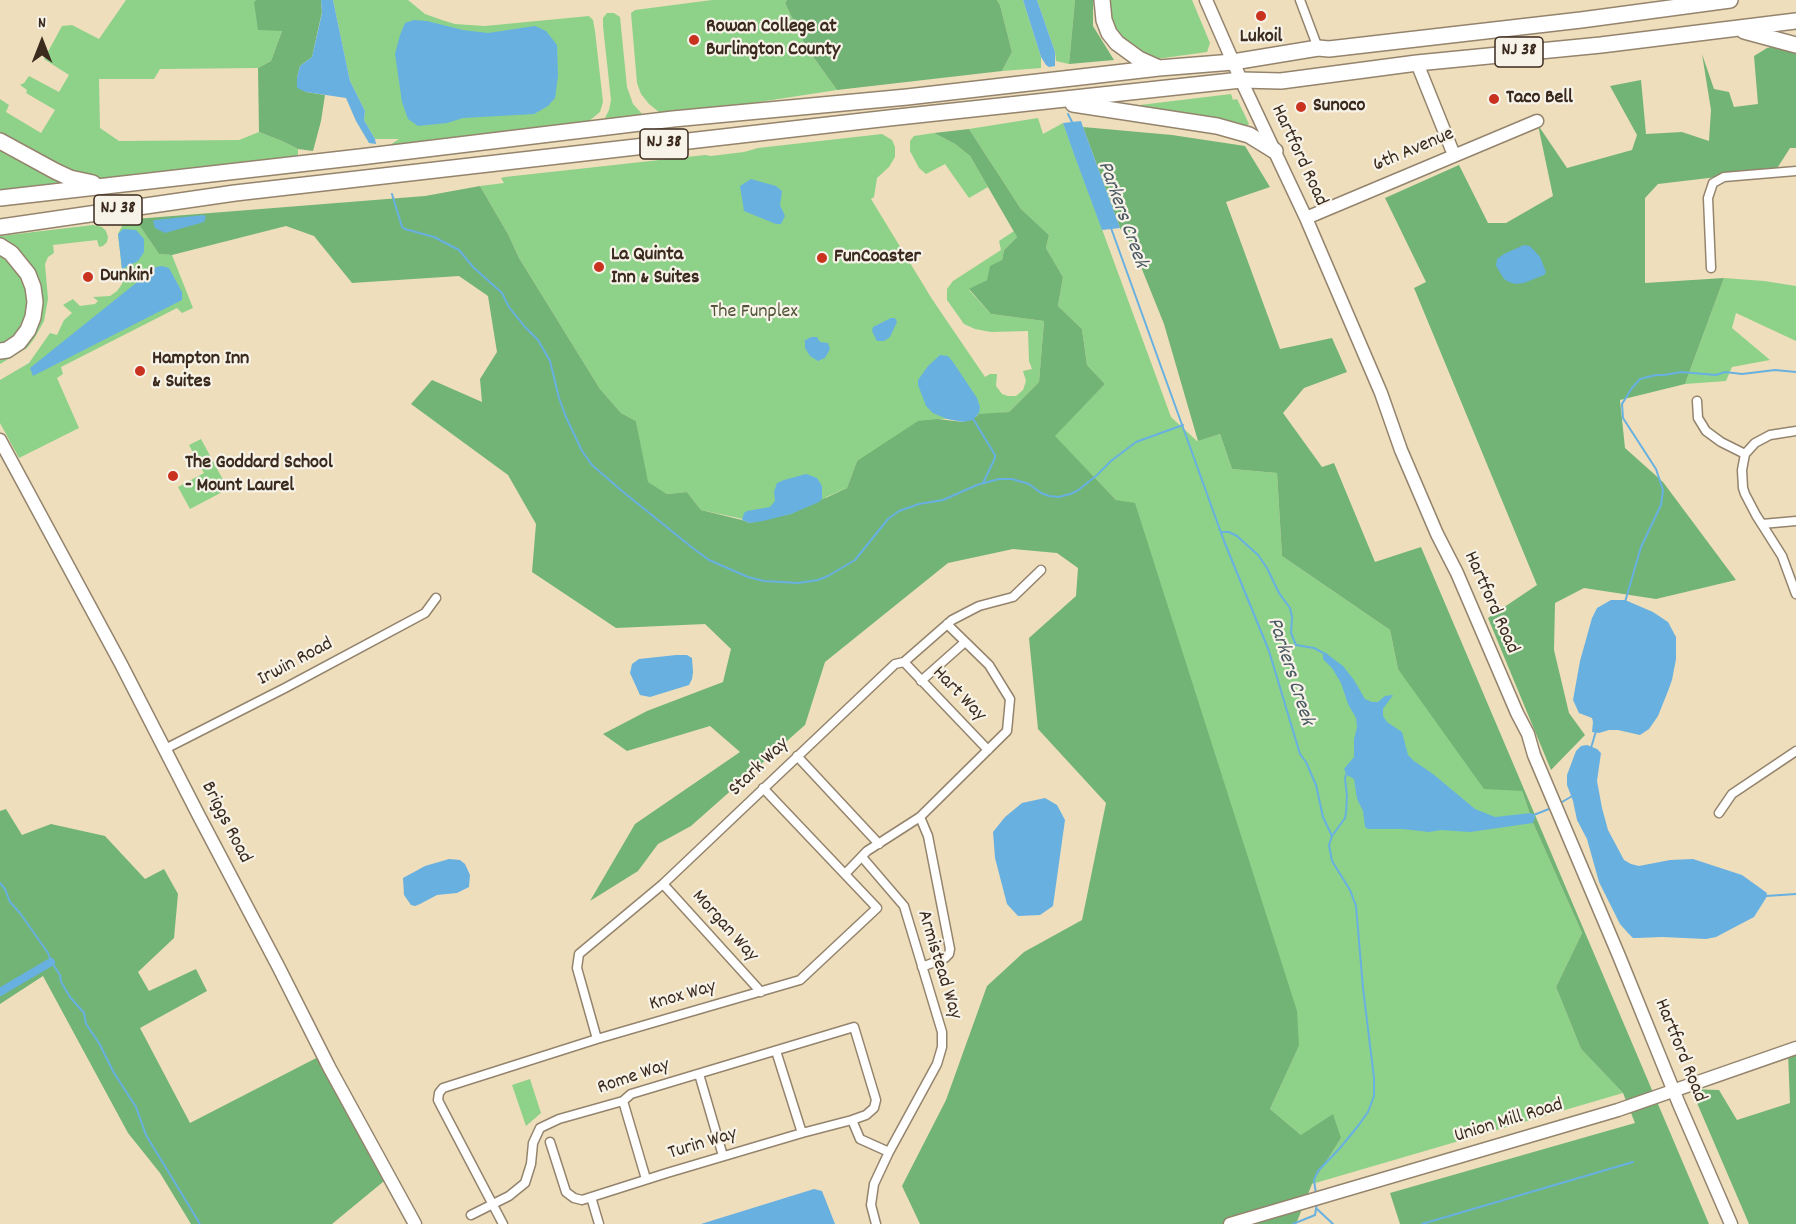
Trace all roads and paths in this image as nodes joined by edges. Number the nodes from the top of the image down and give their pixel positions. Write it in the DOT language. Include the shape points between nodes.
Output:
graph roads {
  1 [pos="1102,0"];
  2 [pos="1206,0"];
  3 [pos="1300,0"];
  4 [pos="1728,0"];
  5 [pos="1796,21"];
  6 [pos="1735,29"];
  7 [pos="1796,45"];
  8 [pos="1318,48"];
  9 [pos="1233,62"];
  10 [pos="1417,63"];
  11 [pos="1159,68"];
  12 [pos="1242,80"];
  13 [pos="1049,100"];
  14 [pos="1537,122"];
  15 [pos="0,141"];
  16 [pos="1275,151"];
  17 [pos="1454,155"];
  18 [pos="1796,171"];
  19 [pos="105,186"];
  20 [pos="0,198"];
  21 [pos="1306,218"];
  22 [pos="0,226"];
  23 [pos="0,246"];
  24 [pos="1711,268"];
  25 [pos="0,351"];
  26 [pos="1697,401"];
  27 [pos="1796,431"];
  28 [pos="0,440"];
  29 [pos="1745,454"];
  30 [pos="1796,520"];
  31 [pos="1762,524"];
  32 [pos="1041,570"];
  33 [pos="1796,594"];
  34 [pos="436,598"];
  35 [pos="947,624"];
  36 [pos="965,642"];
  37 [pos="904,662"];
  38 [pos="921,681"];
  39 [pos="165,750"];
  40 [pos="988,750"];
  41 [pos="1796,751"];
  42 [pos="797,756"];
  43 [pos="763,788"];
  44 [pos="1719,813"];
  45 [pos="920,817"];
  46 [pos="879,844"];
  47 [pos="862,857"];
  48 [pos="845,874"];
  49 [pos="663,884"];
  50 [pos="922,967"];
  51 [pos="761,992"];
  52 [pos="597,1039"];
  53 [pos="1796,1048"];
  54 [pos="776,1051"];
  55 [pos="699,1074"];
  56 [pos="1674,1092"];
  57 [pos="623,1101"];
  58 [pos="852,1120"];
  59 [pos="802,1132"];
  60 [pos="550,1142"];
  61 [pos="889,1152"];
  62 [pos="723,1156"];
  63 [pos="646,1179"];
  64 [pos="591,1197"];
  65 [pos="493,1205"];
  66 [pos="471,1215"];
  67 [pos="415,1224"];
  68 [pos="503,1224"];
  69 [pos="599,1224"];
  70 [pos="876,1224"];
  71 [pos="1230,1224"];
  72 [pos="1731,1224"];
  1 -- 11 [label="highway" via="1104,20 1117,43"];
  2 -- 9 [label="street, Hartford Road"];
  3 -- 8 [label="street"];
  4 -- 8 [label="highway, NJ 38"];
  5 -- 6 [label="highway, NJ 38"];
  6 -- 7 [label="highway"];
  6 -- 10 [label="highway, NJ 38"];
  8 -- 9 [label="highway, NJ 38"];
  9 -- 11 [label="highway, NJ 38"];
  9 -- 12 [label="street, Hartford Road"];
  10 -- 12 [label="highway, NJ 38" via="1281,81"];
  10 -- 17 [label="street"];
  11 -- 19 [label="highway, NJ 38" via="619,125"];
  12 -- 13 [label="highway, NJ 38"];
  12 -- 16 [label="street, Hartford Road"];
  13 -- 16 [label="highway" via="1217,126 1249,135"];
  13 -- 22 [label="highway, NJ 38" via="235,193"];
  14 -- 17 [label="street, 6th Avenue"];
  15 -- 19 [label="highway" via="62,175"];
  16 -- 21 [label="street, Hartford Road"];
  17 -- 21 [label="street, 6th Avenue"];
  18 -- 24 [label="street" via="1724,177 1713,183 1708,198"];
  19 -- 20 [label="highway, NJ 38"];
  21 -- 56 [label="street, Hartford Road" via="1437,534 1528,734"];
  23 -- 25 [label="highway" via="28,274 35,303 28,330 19,342"];
  26 -- 29 [label="street" via="1698,418 1706,431"];
  27 -- 29 [label="street" via="1770,435"];
  28 -- 39 [label="street, Briggs Road"];
  29 -- 31 [label="street" via="1743,489"];
  30 -- 31 [label="street"];
  31 -- 33 [label="street" via="1782,556"];
  32 -- 35 [label="street, Stark Way" via="1013,597 979,606"];
  34 -- 39 [label="street, Irwin Road" via="425,613"];
  35 -- 36 [label="street"];
  35 -- 37 [label="street, Stark Way"];
  36 -- 38 [label="street"];
  36 -- 40 [label="street" via="989,665 1010,699 1007,730"];
  37 -- 38 [label="street, Hart Way"];
  37 -- 42 [label="street, Stark Way" via="895,664"];
  38 -- 40 [label="street, Hart Way"];
  39 -- 67 [label="street, Briggs Road"];
  40 -- 45 [label="street"];
  41 -- 44 [label="street" via="1732,794"];
  42 -- 43 [label="street, Stark Way"];
  42 -- 46 [label="street"];
  43 -- 48 [label="street, Knox Way"];
  43 -- 49 [label="street, Stark Way"];
  45 -- 46 [label="street"];
  45 -- 50 [label="street" via="928,836 950,949 945,958"];
  46 -- 47 [label="street"];
  47 -- 48 [label="street"];
  47 -- 50 [label="street, Armistead Way" via="904,906"];
  48 -- 51 [label="street, Knox Way" via="877,908 800,980"];
  49 -- 51 [label="street, Morgan Way"];
  49 -- 52 [label="street, Stark Way" via="579,954 577,968"];
  50 -- 61 [label="street, Armistead Way" via="942,1032 942,1047 937,1064"];
  51 -- 52 [label="street, Knox Way"];
  52 -- 65 [label="street, Knox Way" via="448,1086 439,1093 438,1100"];
  53 -- 56 [label="street, Union Mill Road"];
  54 -- 55 [label="street, Rome Way"];
  54 -- 58 [label="street, Rome Way" via="854,1027 876,1100 866,1115"];
  54 -- 59 [label="street"];
  55 -- 57 [label="street, Rome Way"];
  55 -- 62 [label="street"];
  56 -- 71 [label="street, Union Mill Road"];
  56 -- 72 [label="street, Hartford Road"];
  57 -- 63 [label="street"];
  57 -- 65 [label="street, Rome Way" via="540,1128 525,1183"];
  58 -- 59 [label="street, Turin Way"];
  58 -- 61 [label="street" via="860,1138"];
  59 -- 62 [label="street, Turin Way"];
  60 -- 64 [label="street" via="566,1192 582,1200"];
  61 -- 70 [label="street, Armistead Way" via="874,1184 871,1205"];
  62 -- 63 [label="street, Turin Way"];
  63 -- 64 [label="street, Turin Way"];
  64 -- 69 [label="street"];
  65 -- 66 [label="street, Rome Way"];
  65 -- 68 [label="street"];
}
